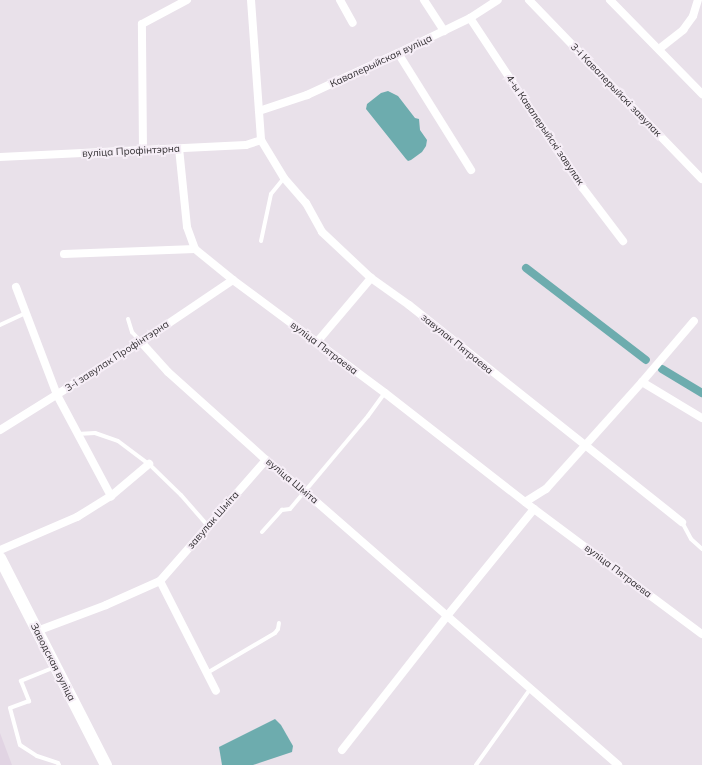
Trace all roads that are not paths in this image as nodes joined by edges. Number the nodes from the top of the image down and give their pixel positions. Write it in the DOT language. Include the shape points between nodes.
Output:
graph roads {
  1 [pos="187,0"];
  2 [pos="251,0"];
  3 [pos="340,0"];
  4 [pos="424,0"];
  5 [pos="498,0"];
  6 [pos="529,0"];
  7 [pos="610,0"];
  8 [pos="698,0"];
  9 [pos="470,18"];
  10 [pos="353,23"];
  11 [pos="444,31"];
  12 [pos="658,49"];
  13 [pos="398,53"];
  14 [pos="702,94"];
  15 [pos="259,111"];
  16 [pos="261,140"];
  17 [pos="178,148"];
  18 [pos="143,151"];
  19 [pos="0,157"];
  20 [pos="471,170"];
  21 [pos="284,178"];
  22 [pos="702,179"];
  23 [pos="623,240"];
  24 [pos="261,241"];
  25 [pos="195,249"];
  26 [pos="64,254"];
  27 [pos="371,278"];
  28 [pos="233,280"];
  29 [pos="16,287"];
  30 [pos="26,313"];
  31 [pos="128,319"];
  32 [pos="694,321"];
  33 [pos="0,325"];
  34 [pos="141,342"];
  35 [pos="317,342"];
  36 [pos="642,382"];
  37 [pos="386,393"];
  38 [pos="57,395"];
  39 [pos="702,418"];
  40 [pos="0,430"];
  41 [pos="76,434"];
  42 [pos="585,445"];
  43 [pos="266,460"];
  44 [pos="149,464"];
  45 [pos="304,491"];
  46 [pos="111,496"];
  47 [pos="525,502"];
  48 [pos="534,509"];
  49 [pos="682,522"];
  50 [pos="208,526"];
  51 [pos="262,532"];
  52 [pos="702,549"];
  53 [pos="0,550"];
  54 [pos="0,558"];
  55 [pos="160,581"];
  56 [pos="447,616"];
  57 [pos="279,623"];
  58 [pos="37,631"];
  59 [pos="702,634"];
  60 [pos="55,666"];
  61 [pos="207,674"];
  62 [pos="532,688"];
  63 [pos="216,691"];
  64 [pos="342,750"];
  65 [pos="58,765"];
  66 [pos="106,765"];
  67 [pos="476,765"];
  68 [pos="618,765"];
  1 -- 18 [label="street" via="142,24"];
  2 -- 15 [label="street"];
  3 -- 10 [label="street"];
  4 -- 11 [label="street"];
  5 -- 9 [label="street, Кавалерыйская вуліца"];
  6 -- 22 [label="street, 3-і Кавалерыйскі завулак"];
  7 -- 12 [label="street"];
  8 -- 12 [label="street" via="693,16 683,30"];
  9 -- 11 [label="street, Кавалерыйская вуліца"];
  9 -- 23 [label="street, 4-ы Кавалерыйскі завулак" via="582,187"];
  11 -- 13 [label="street, Кавалерыйская вуліца"];
  12 -- 14 [label="street"];
  13 -- 15 [label="street, Кавалерыйская вуліца" via="307,95"];
  13 -- 20 [label="street"];
  15 -- 16 [label="street"];
  16 -- 17 [label="street, вуліца Профінтэрна" via="246,144"];
  16 -- 21 [label="street, завулак Пятраева"];
  17 -- 18 [label="street, вуліца Профінтэрна"];
  17 -- 25 [label="street" via="187,227"];
  18 -- 19 [label="street, вуліца Профінтэрна"];
  21 -- 24 [label="lane" via="271,194"];
  21 -- 27 [label="street, завулак Пятраева" via="306,203 322,232"];
  25 -- 26 [label="street"];
  25 -- 28 [label="street, вуліца Пятраева"];
  27 -- 35 [label="street"];
  27 -- 42 [label="street, завулак Пятраева" via="409,305"];
  28 -- 34 [label="street, 3-і завулак Профінтэрна"];
  28 -- 35 [label="street, вуліца Пятраева"];
  29 -- 30 [label="street"];
  30 -- 33 [label="lane"];
  30 -- 38 [label="street"];
  31 -- 34 [label="lane" via="132,332"];
  32 -- 36 [label="street"];
  34 -- 38 [label="street, 3-і завулак Профінтэрна"];
  34 -- 43 [label="street, вуліца Шміта" via="168,372"];
  35 -- 37 [label="street, вуліца Пятраева"];
  36 -- 39 [label="street"];
  36 -- 42 [label="street"];
  37 -- 45 [label="lane"];
  37 -- 47 [label="street, вуліца Пятраева"];
  38 -- 40 [label="street, 3-і завулак Профінтэрна"];
  38 -- 41 [label="street"];
  41 -- 44 [label="lane" via="95,433 118,441"];
  41 -- 46 [label="street"];
  42 -- 47 [label="street" via="546,489"];
  42 -- 49 [label="street, завулак Пятраева"];
  43 -- 45 [label="street, вуліца Шміта"];
  43 -- 50 [label="street, завулак Шміта"];
  44 -- 46 [label="street"];
  44 -- 50 [label="lane"];
  45 -- 51 [label="lane" via="290,509 282,510"];
  45 -- 56 [label="street, вуліца Шміта"];
  46 -- 53 [label="street" via="77,517"];
  47 -- 48 [label="street, вуліца Пятраева"];
  48 -- 56 [label="street"];
  48 -- 59 [label="street, вуліца Пятраева"];
  49 -- 52 [label="lane" via="691,539"];
  50 -- 55 [label="street, завулак Шміта"];
  54 -- 58 [label="main road, Заводская вуліца"];
  55 -- 58 [label="street, завулак Шміта"];
  55 -- 61 [label="street"];
  56 -- 62 [label="street, вуліца Шміта"];
  56 -- 64 [label="street"];
  57 -- 61 [label="lane" via="275,633"];
  58 -- 60 [label="main road, Заводская вуліца"];
  60 -- 65 [label="lane" via="22,681 29,701 10,708 20,745"];
  60 -- 66 [label="main road, Заводская вуліца"];
  61 -- 63 [label="street"];
  62 -- 67 [label="lane"];
  62 -- 68 [label="street, вуліца Шміта"];
}
